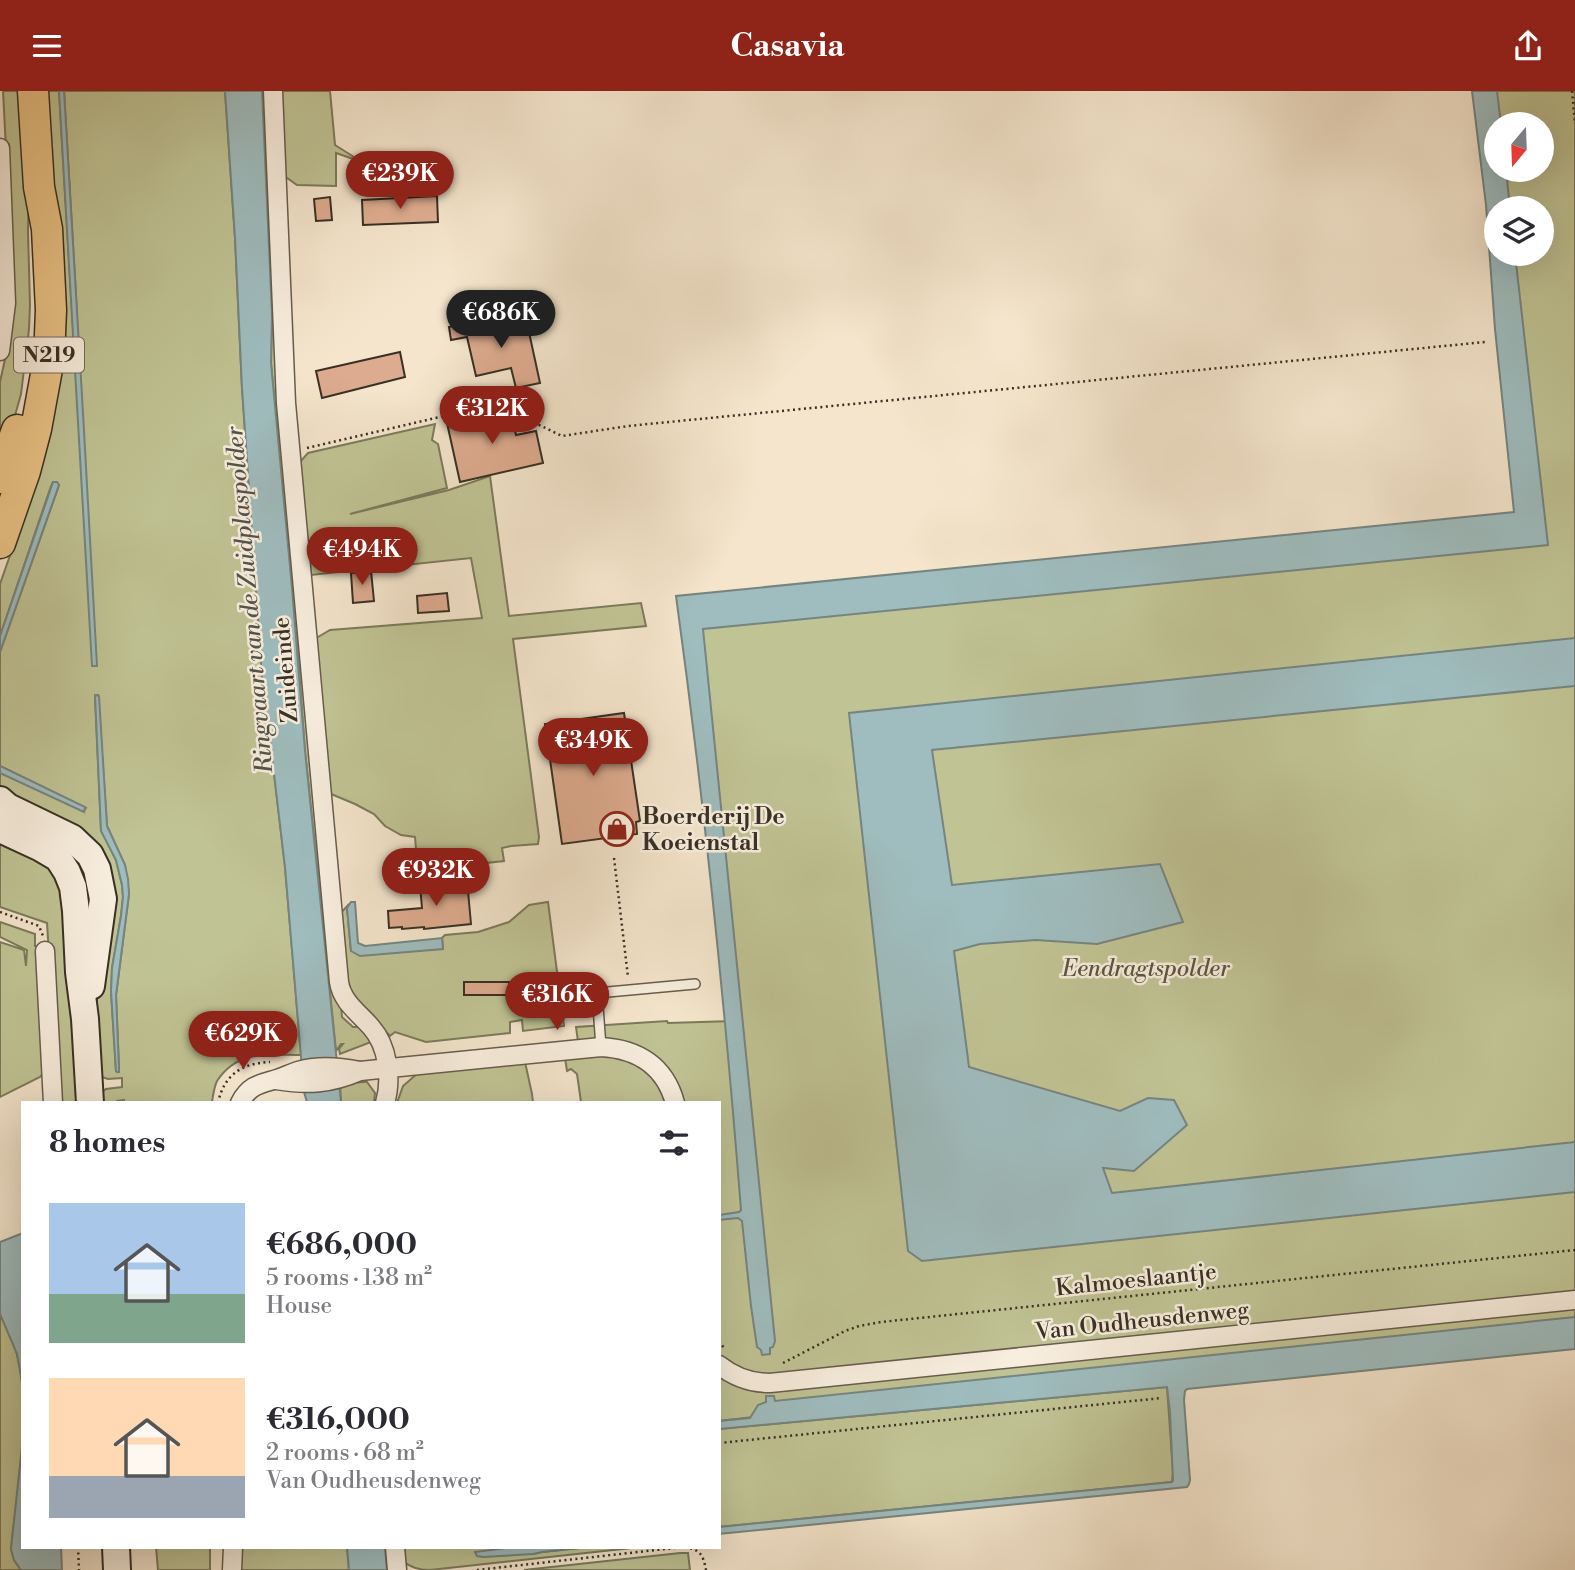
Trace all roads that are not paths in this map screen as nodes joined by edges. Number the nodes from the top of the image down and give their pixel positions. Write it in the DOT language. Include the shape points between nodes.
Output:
graph roads {
  1 [pos="33,91"];
  2 [pos="273,91"];
  3 [pos="0,148"];
  4 [pos="39,187"];
  5 [pos="0,351"];
  6 [pos="0,478"];
  7 [pos="0,544"];
  8 [pos="2,810"];
  9 [pos="45,951"];
  10 [pos="695,984"];
  11 [pos="601,1047"];
  12 [pos="388,1068"];
  13 [pos="53,1101"];
  14 [pos="90,1101"];
  15 [pos="242,1101"];
  16 [pos="385,1101"];
  17 [pos="674,1101"];
  18 [pos="1575,1300"];
  19 [pos="724,1360"];
  20 [pos="116,1549"];
  21 [pos="233,1549"];
  22 [pos="395,1549"];
  23 [pos="117,1570"];
  24 [pos="232,1570"];
  25 [pos="397,1570"];
  1 -- 4 [label="main road, N219"];
  2 -- 12 [label="street, Zuideinde" via="290,452 340,990 374,1030"];
  3 -- 5 [label="street" via="6,303"];
  4 -- 6 [label="main road, N219" via="31,361 20,423"];
  4 -- 7 [label="main road, N219" via="47,229 49,358 25,471"];
  8 -- 14 [label="main road" via="58,859 73,887"];
  9 -- 13 [label="street"];
  10 -- 11 [label="lane" via="597,993"];
  11 -- 12 [label="street"];
  11 -- 17 [label="street" via="641,1056 664,1078"];
  12 -- 15 [label="street" via="266,1081"];
  12 -- 16 [label="street, Zuideinde"];
  18 -- 19 [label="street, Van Oudheusdenweg" via="770,1383 740,1378 727,1371"];
  20 -- 23 [label="main road"];
  21 -- 24 [label="street"];
  22 -- 25 [label="street"];
}
